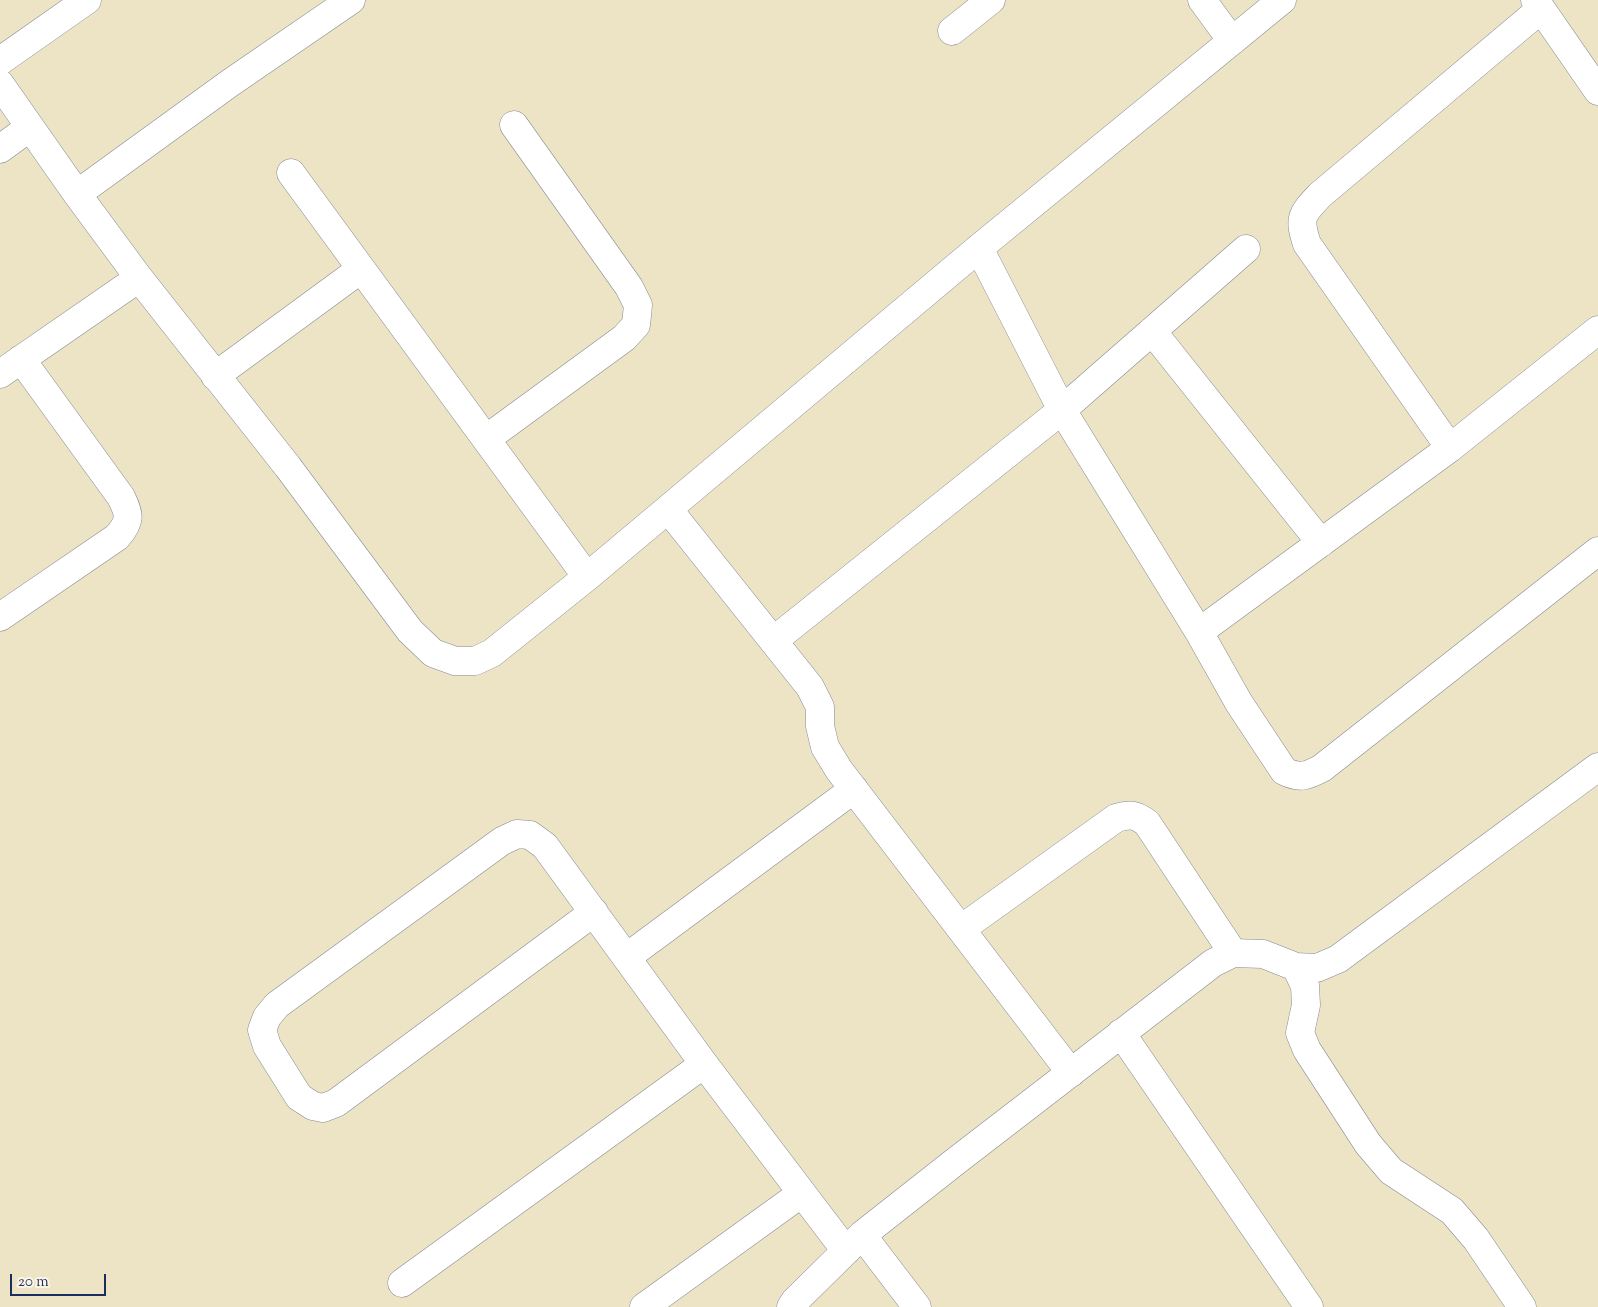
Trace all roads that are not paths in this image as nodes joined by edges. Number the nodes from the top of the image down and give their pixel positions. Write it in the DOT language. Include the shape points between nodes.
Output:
graph roads {
  1 [pos="87,0"];
  2 [pos="351,0"];
  3 [pos="991,0"];
  4 [pos="1202,0"];
  5 [pos="1282,0"];
  6 [pos="1537,2"];
  7 [pos="952,31"];
  8 [pos="1232,41"];
  9 [pos="0,61"];
  10 [pos="0,84"];
  11 [pos="1598,91"];
  12 [pos="514,125"];
  13 [pos="30,127"];
  14 [pos="0,149"];
  15 [pos="291,173"];
  16 [pos="77,194"];
  17 [pos="979,248"];
  18 [pos="1246,249"];
  19 [pos="361,269"];
  20 [pos="140,278"];
  21 [pos="1598,330"];
  22 [pos="1152,331"];
  23 [pos="11,367"];
  24 [pos="216,376"];
  25 [pos="1062,410"];
  26 [pos="486,439"];
  27 [pos="1450,448"];
  28 [pos="668,509"];
  29 [pos="1321,543"];
  30 [pos="1598,551"];
  31 [pos="587,577"];
  32 [pos="0,617"];
  33 [pos="1199,632"];
  34 [pos="773,641"];
  35 [pos="1598,767"];
  36 [pos="854,789"];
  37 [pos="594,912"];
  38 [pos="961,929"];
  39 [pos="1233,953"];
  40 [pos="627,957"];
  41 [pos="1296,967"];
  42 [pos="1121,1033"];
  43 [pos="704,1064"];
  44 [pos="1071,1073"];
  45 [pos="802,1193"];
  46 [pos="854,1243"];
  47 [pos="402,1282"];
  48 [pos="644,1307"];
  49 [pos="792,1307"];
  50 [pos="918,1307"];
  51 [pos="1309,1307"];
  52 [pos="1522,1307"];
  1 -- 9 [label="street"];
  2 -- 16 [label="street"];
  3 -- 7 [label="street"];
  4 -- 8 [label="street"];
  5 -- 8 [label="street"];
  6 -- 11 [label="street"];
  6 -- 27 [label="street" via="1304,212 1302,229 1307,244"];
  8 -- 17 [label="street"];
  10 -- 13 [label="street"];
  12 -- 26 [label="street" via="629,287 638,305 636,325 624,338"];
  13 -- 14 [label="street"];
  13 -- 16 [label="street"];
  15 -- 19 [label="street"];
  16 -- 20 [label="street"];
  17 -- 25 [label="street"];
  17 -- 28 [label="street"];
  18 -- 22 [label="street"];
  19 -- 24 [label="street"];
  19 -- 26 [label="street"];
  20 -- 23 [label="street"];
  20 -- 24 [label="street"];
  21 -- 27 [label="street"];
  22 -- 25 [label="street"];
  22 -- 29 [label="street"];
  23 -- 32 [label="street" via="121,496 128,511 126,526 117,536"];
  24 -- 31 [label="street" via="410,631 433,653 455,661 475,661 492,653"];
  25 -- 33 [label="street"];
  25 -- 34 [label="street"];
  26 -- 31 [label="street"];
  27 -- 29 [label="street"];
  28 -- 31 [label="street"];
  28 -- 34 [label="street"];
  29 -- 33 [label="street"];
  30 -- 33 [label="street" via="1322,768 1308,775 1294,776 1284,771"];
  34 -- 36 [label="street" via="810,687 820,707 820,726 826,747"];
  35 -- 41 [label="street" via="1338,959 1317,968"];
  36 -- 38 [label="street"];
  36 -- 40 [label="street"];
  37 -- 37 [label="street" via="545,846 530,835 516,834 502,840 276,1006 262,1030 267,1046 299,1097 323,1108 336,1103"];
  37 -- 40 [label="street"];
  38 -- 39 [label="street" via="1116,818 1129,815 1147,823"];
  38 -- 44 [label="street"];
  39 -- 41 [label="street" via="1263,954"];
  39 -- 42 [label="street" via="1213,963"];
  40 -- 43 [label="street"];
  41 -- 52 [label="street" via="1306,986 1300,1033 1307,1050 1368,1144 1392,1171 1452,1211 1476,1239"];
  42 -- 44 [label="street"];
  42 -- 51 [label="street"];
  43 -- 45 [label="street"];
  43 -- 47 [label="street"];
  44 -- 46 [label="street"];
  45 -- 46 [label="street"];
  45 -- 48 [label="street"];
  46 -- 49 [label="street"];
  46 -- 50 [label="street"];
}
